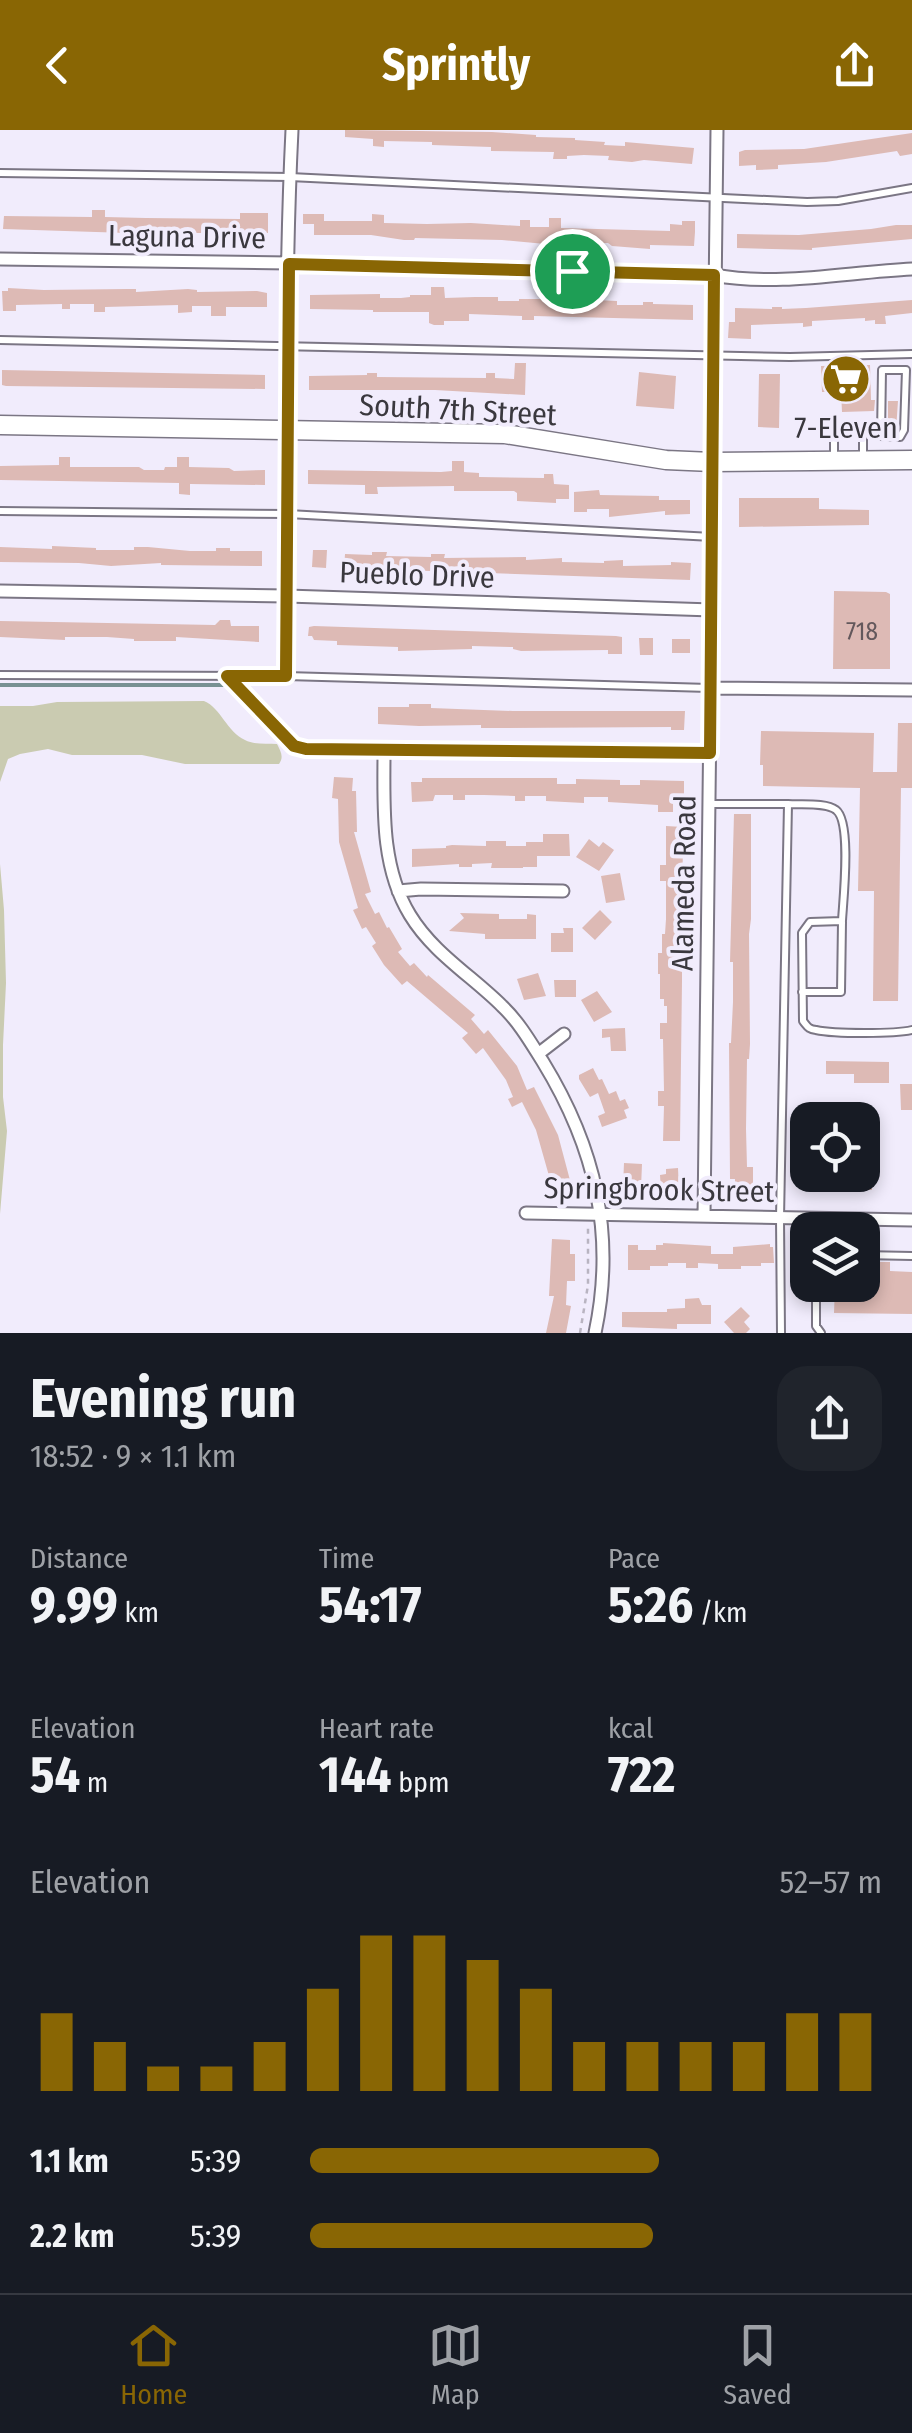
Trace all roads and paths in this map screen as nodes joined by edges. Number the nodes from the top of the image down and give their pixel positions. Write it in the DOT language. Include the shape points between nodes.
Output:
graph roads {
  1 [pos="292,130"];
  2 [pos="717,130"];
  3 [pos="0,173"];
  4 [pos="290,177"];
  5 [pos="912,188"];
  6 [pos="716,199"];
  7 [pos="0,259"];
  8 [pos="289,264"];
  9 [pos="912,269"];
  10 [pos="714,275"];
  11 [pos="0,340"];
  12 [pos="288,345"];
  13 [pos="890,354"];
  14 [pos="912,354"];
  15 [pos="714,355"];
  16 [pos="891,370"];
  17 [pos="909,381"];
  18 [pos="905,415"];
  19 [pos="862,425"];
  20 [pos="881,425"];
  21 [pos="0,426"];
  22 [pos="286,430"];
  23 [pos="912,460"];
  24 [pos="834,461"];
  25 [pos="864,461"];
  26 [pos="712,462"];
  27 [pos="0,511"];
  28 [pos="288,514"];
  29 [pos="712,537"];
  30 [pos="0,591"];
  31 [pos="287,596"];
  32 [pos="712,610"];
  33 [pos="0,675"];
  34 [pos="227,676"];
  35 [pos="286,676"];
  36 [pos="710,688"];
  37 [pos="912,690"];
  38 [pos="306,749"];
  39 [pos="384,751"];
  40 [pos="710,753"];
  41 [pos="710,804"];
  42 [pos="788,804"];
  43 [pos="398,891"];
  44 [pos="563,891"];
  45 [pos="842,922"];
  46 [pos="802,992"];
  47 [pos="912,1030"];
  48 [pos="564,1034"];
  49 [pos="538,1054"];
  50 [pos="526,1212"];
  51 [pos="602,1215"];
  52 [pos="704,1216"];
  53 [pos="780,1218"];
  54 [pos="790,1220"];
  55 [pos="912,1220"];
  56 [pos="880,1221"];
  57 [pos="588,1224"];
  58 [pos="880,1256"];
  59 [pos="912,1256"];
  60 [pos="816,1302"];
  61 [pos="816,1331"];
  62 [pos="580,1333"];
  63 [pos="595,1333"];
  64 [pos="781,1333"];
  1 -- 4 [label="street"];
  2 -- 6 [label="street, Alameda Road"];
  3 -- 4 [label="lane"];
  4 -- 6 [label="lane"];
  4 -- 8 [label="street"];
  5 -- 6 [label="lane" via="838,201"];
  6 -- 10 [label="street, Alameda Road"];
  7 -- 8 [label="street, Laguna Drive"];
  8 -- 10 [label="street, Laguna Drive"];
  8 -- 12 [label="street"];
  9 -- 10 [label="street, Laguna Drive" via="786,278"];
  10 -- 15 [label="street, Alameda Road"];
  11 -- 12 [label="lane"];
  12 -- 15 [label="lane"];
  12 -- 22 [label="street"];
  13 -- 14 [label="lane"];
  13 -- 15 [label="lane"];
  13 -- 16 [label="lane"];
  15 -- 26 [label="street, Alameda Road"];
  16 -- 17 [label="lane" via="906,370"];
  16 -- 20 [label="lane" via="882,370"];
  17 -- 18 [label="lane"];
  18 -- 20 [label="lane" via="900,437 881,436"];
  19 -- 20 [label="lane"];
  19 -- 24 [label="lane" via="834,426"];
  19 -- 25 [label="lane"];
  21 -- 22 [label="main road, South 7th Street"];
  22 -- 26 [label="main road, South 7th Street" via="505,434"];
  22 -- 28 [label="street"];
  23 -- 25 [label="main road, South 7th Street"];
  24 -- 25 [label="main road, South 7th Street"];
  24 -- 26 [label="main road, South 7th Street"];
  26 -- 29 [label="street, Alameda Road"];
  27 -- 28 [label="lane"];
  28 -- 29 [label="lane"];
  28 -- 31 [label="street"];
  29 -- 32 [label="street, Alameda Road"];
  30 -- 31 [label="street, Pueblo Drive"];
  31 -- 32 [label="street, Pueblo Drive"];
  31 -- 35 [label="street"];
  32 -- 36 [label="street, Alameda Road"];
  33 -- 34 [label="lane"];
  34 -- 35 [label="lane"];
  34 -- 38 [label="lane" via="294,746"];
  35 -- 36 [label="lane"];
  36 -- 37 [label="street"];
  36 -- 40 [label="street, Alameda Road"];
  38 -- 39 [label="street"];
  39 -- 40 [label="street"];
  39 -- 43 [label="street" via="384,822"];
  40 -- 41 [label="street, Alameda Road"];
  41 -- 42 [label="lane"];
  41 -- 52 [label="street, Alameda Road"];
  42 -- 45 [label="lane" via="832,807 840,814"];
  42 -- 53 [label="lane"];
  43 -- 44 [label="street"];
  43 -- 49 [label="street" via="422,931 512,1018"];
  45 -- 46 [label="lane" via="804,926"];
  45 -- 46 [label="lane" via="841,992"];
  46 -- 47 [label="lane" via="802,1022 815,1030"];
  48 -- 49 [label="street"];
  49 -- 51 [label="street" via="576,1120"];
  50 -- 51 [label="street, Springbrook Street"];
  51 -- 52 [label="street, Springbrook Street"];
  51 -- 63 [label="street"];
  52 -- 53 [label="street, Springbrook Street"];
  53 -- 54 [label="street, Springbrook Street"];
  53 -- 64 [label="lane"];
  55 -- 56 [label="street, Springbrook Street"];
  57 -- 62 [label="path"];
  58 -- 59 [label="lane"];
  60 -- 61 [label="lane"];
}
